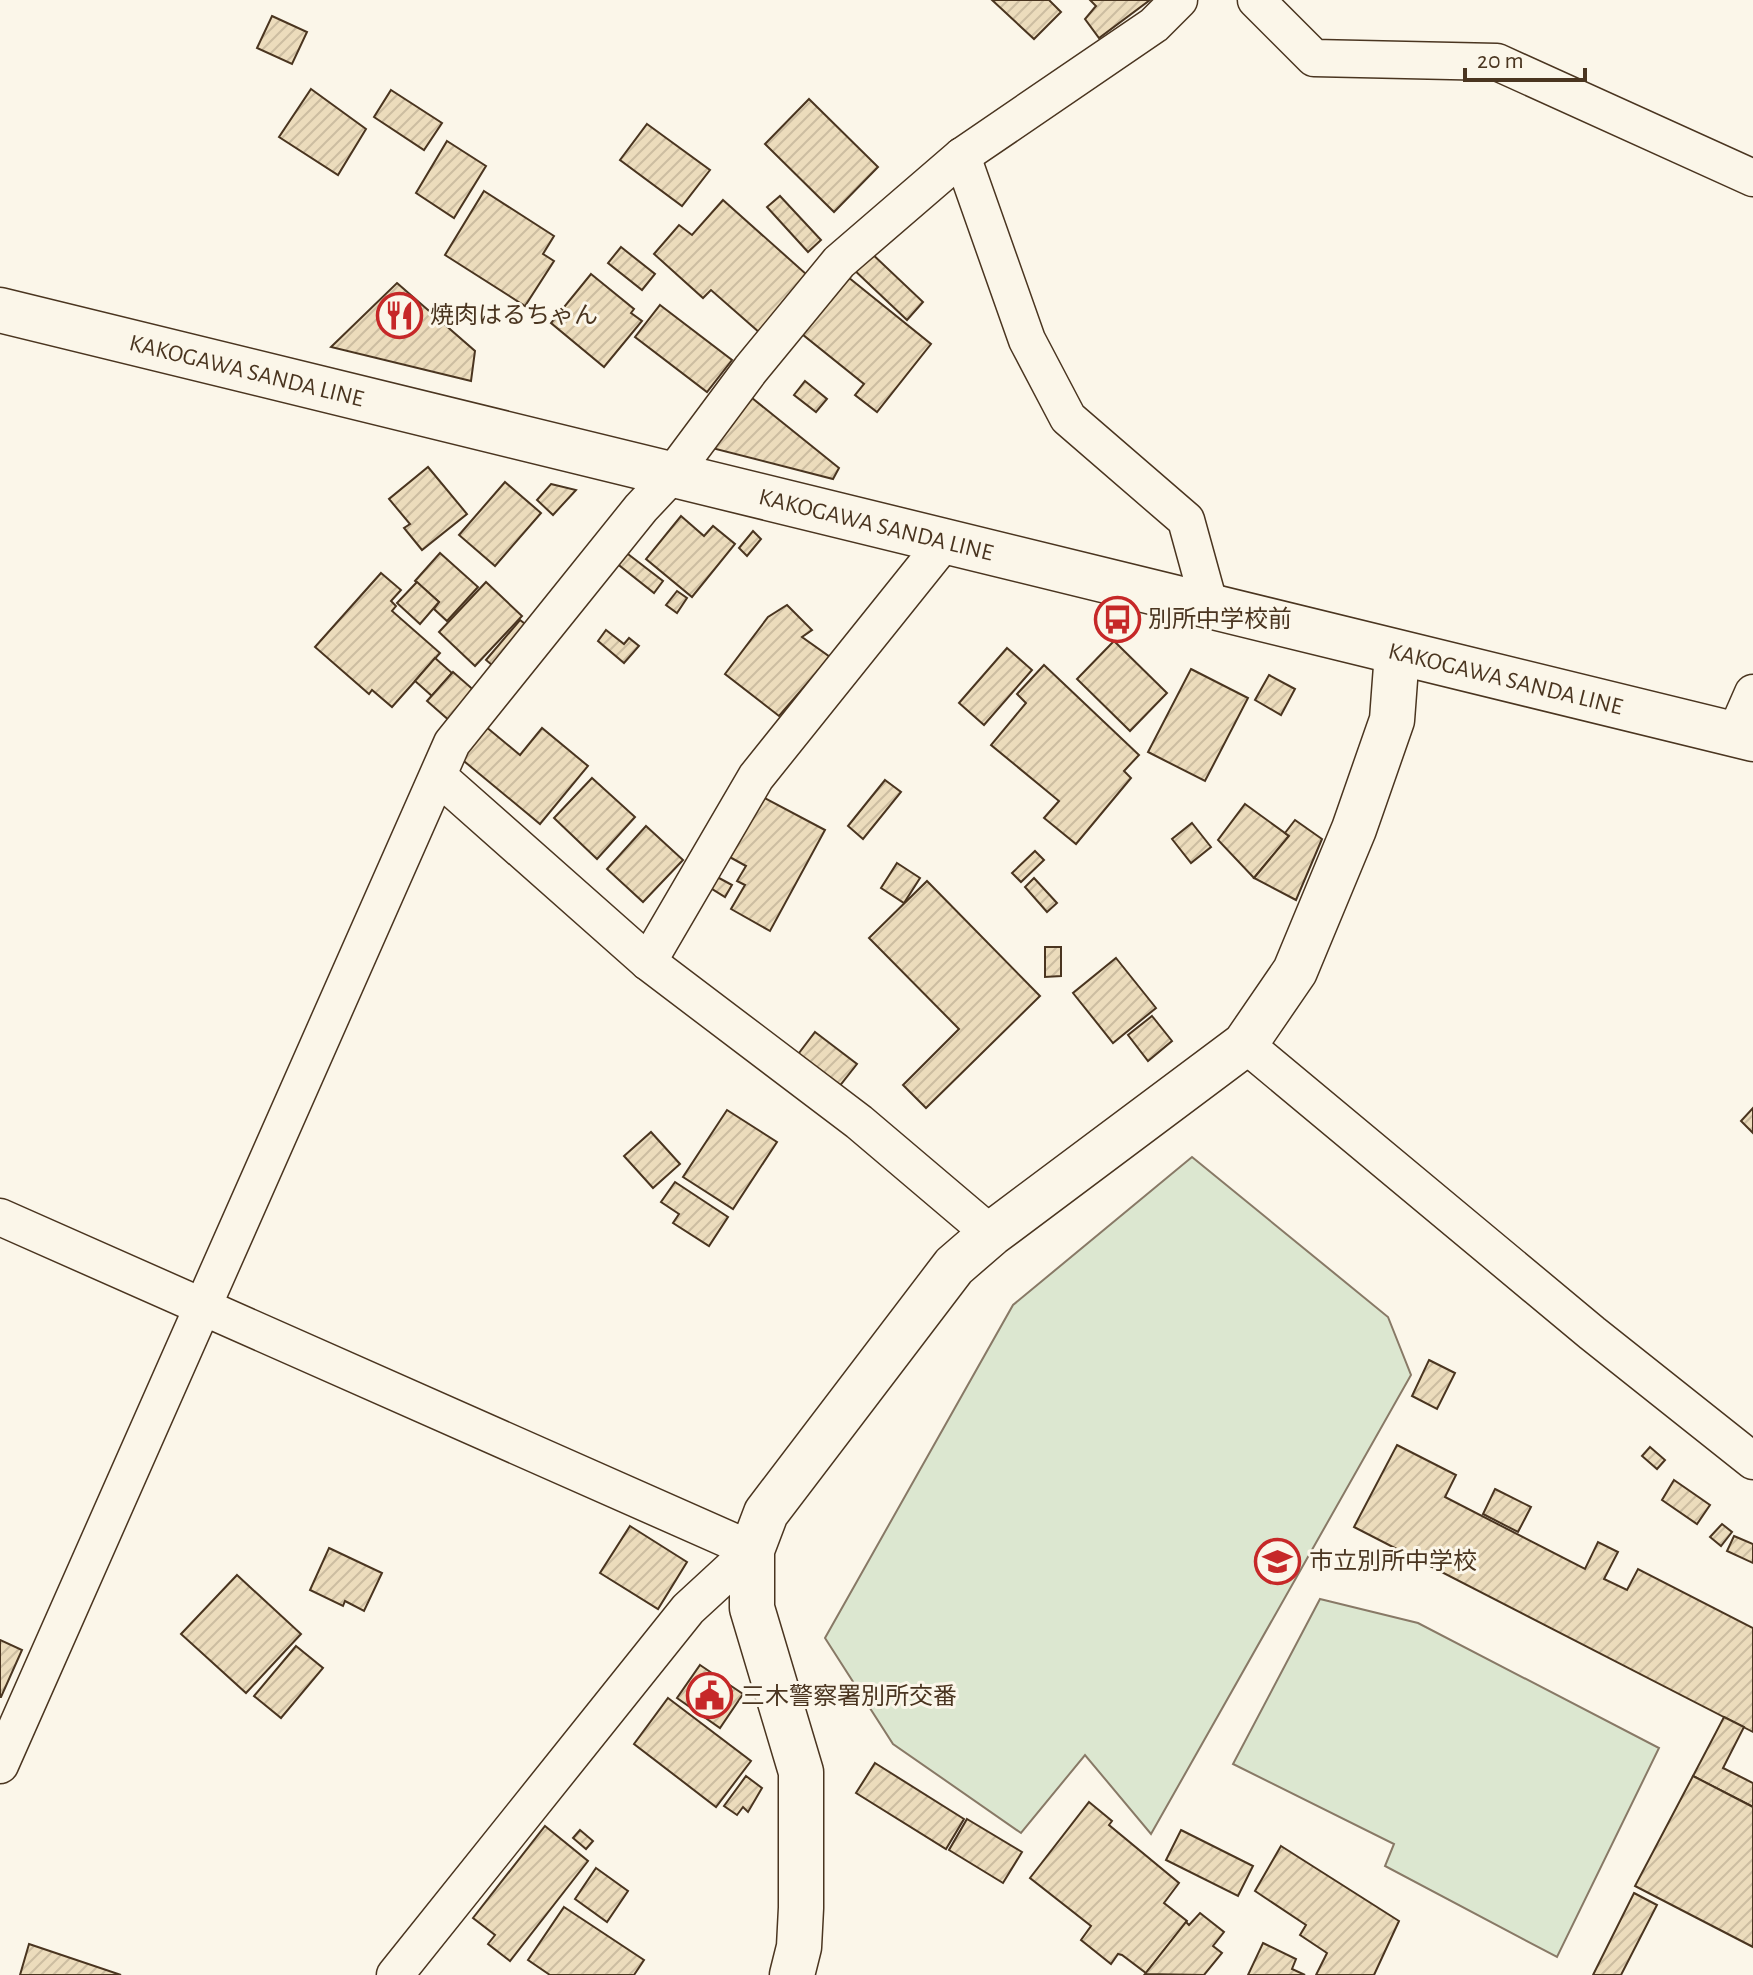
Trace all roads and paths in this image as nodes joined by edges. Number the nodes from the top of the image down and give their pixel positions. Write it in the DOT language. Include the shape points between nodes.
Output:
graph roads {
  1 [pos="1179,0"];
  2 [pos="1256,0"];
  3 [pos="962,156"];
  4 [pos="1753,178"];
  5 [pos="0,310"];
  6 [pos="672,475"];
  7 [pos="946,540"];
  8 [pos="1210,607"];
  9 [pos="1397,653"];
  10 [pos="1753,693"];
  11 [pos="1744,736"];
  12 [pos="439,777"];
  13 [pos="648,962"];
  14 [pos="1245,1044"];
  15 [pos="0,1217"];
  16 [pos="991,1234"];
  17 [pos="205,1308"];
  18 [pos="1753,1461"];
  19 [pos="752,1550"];
  20 [pos="0,1765"];
  21 [pos="395,1975"];
  22 [pos="792,1975"];
  1 -- 3 [label="street" via="1154,25"];
  2 -- 4 [label="street" via="1314,58 1497,62"];
  3 -- 6 [label="street" via="839,262"];
  3 -- 8 [label="street" via="1027,340 1068,418 1186,520"];
  5 -- 6 [label="main road, KAKOGAWA SANDA LINE"];
  6 -- 7 [label="main road, KAKOGAWA SANDA LINE"];
  6 -- 12 [label="street" via="452,743"];
  7 -- 8 [label="main road, KAKOGAWA SANDA LINE"];
  7 -- 13 [label="street" via="756,777"];
  8 -- 9 [label="main road, KAKOGAWA SANDA LINE"];
  9 -- 11 [label="main road, KAKOGAWA SANDA LINE"];
  9 -- 14 [label="main road" via="1392,720 1354,829 1295,971"];
  10 -- 11 [label="street"];
  12 -- 13 [label="street"];
  12 -- 17 [label="street"];
  13 -- 16 [label="street" via="859,1122"];
  14 -- 16 [label="main road"];
  14 -- 18 [label="street"];
  15 -- 17 [label="street"];
  16 -- 19 [label="main road" via="954,1266 766,1513"];
  17 -- 19 [label="street"];
  17 -- 20 [label="street"];
  19 -- 21 [label="street" via="688,1609"];
  19 -- 22 [label="main road" via="752,1608 801,1772 801,1908"];
}
